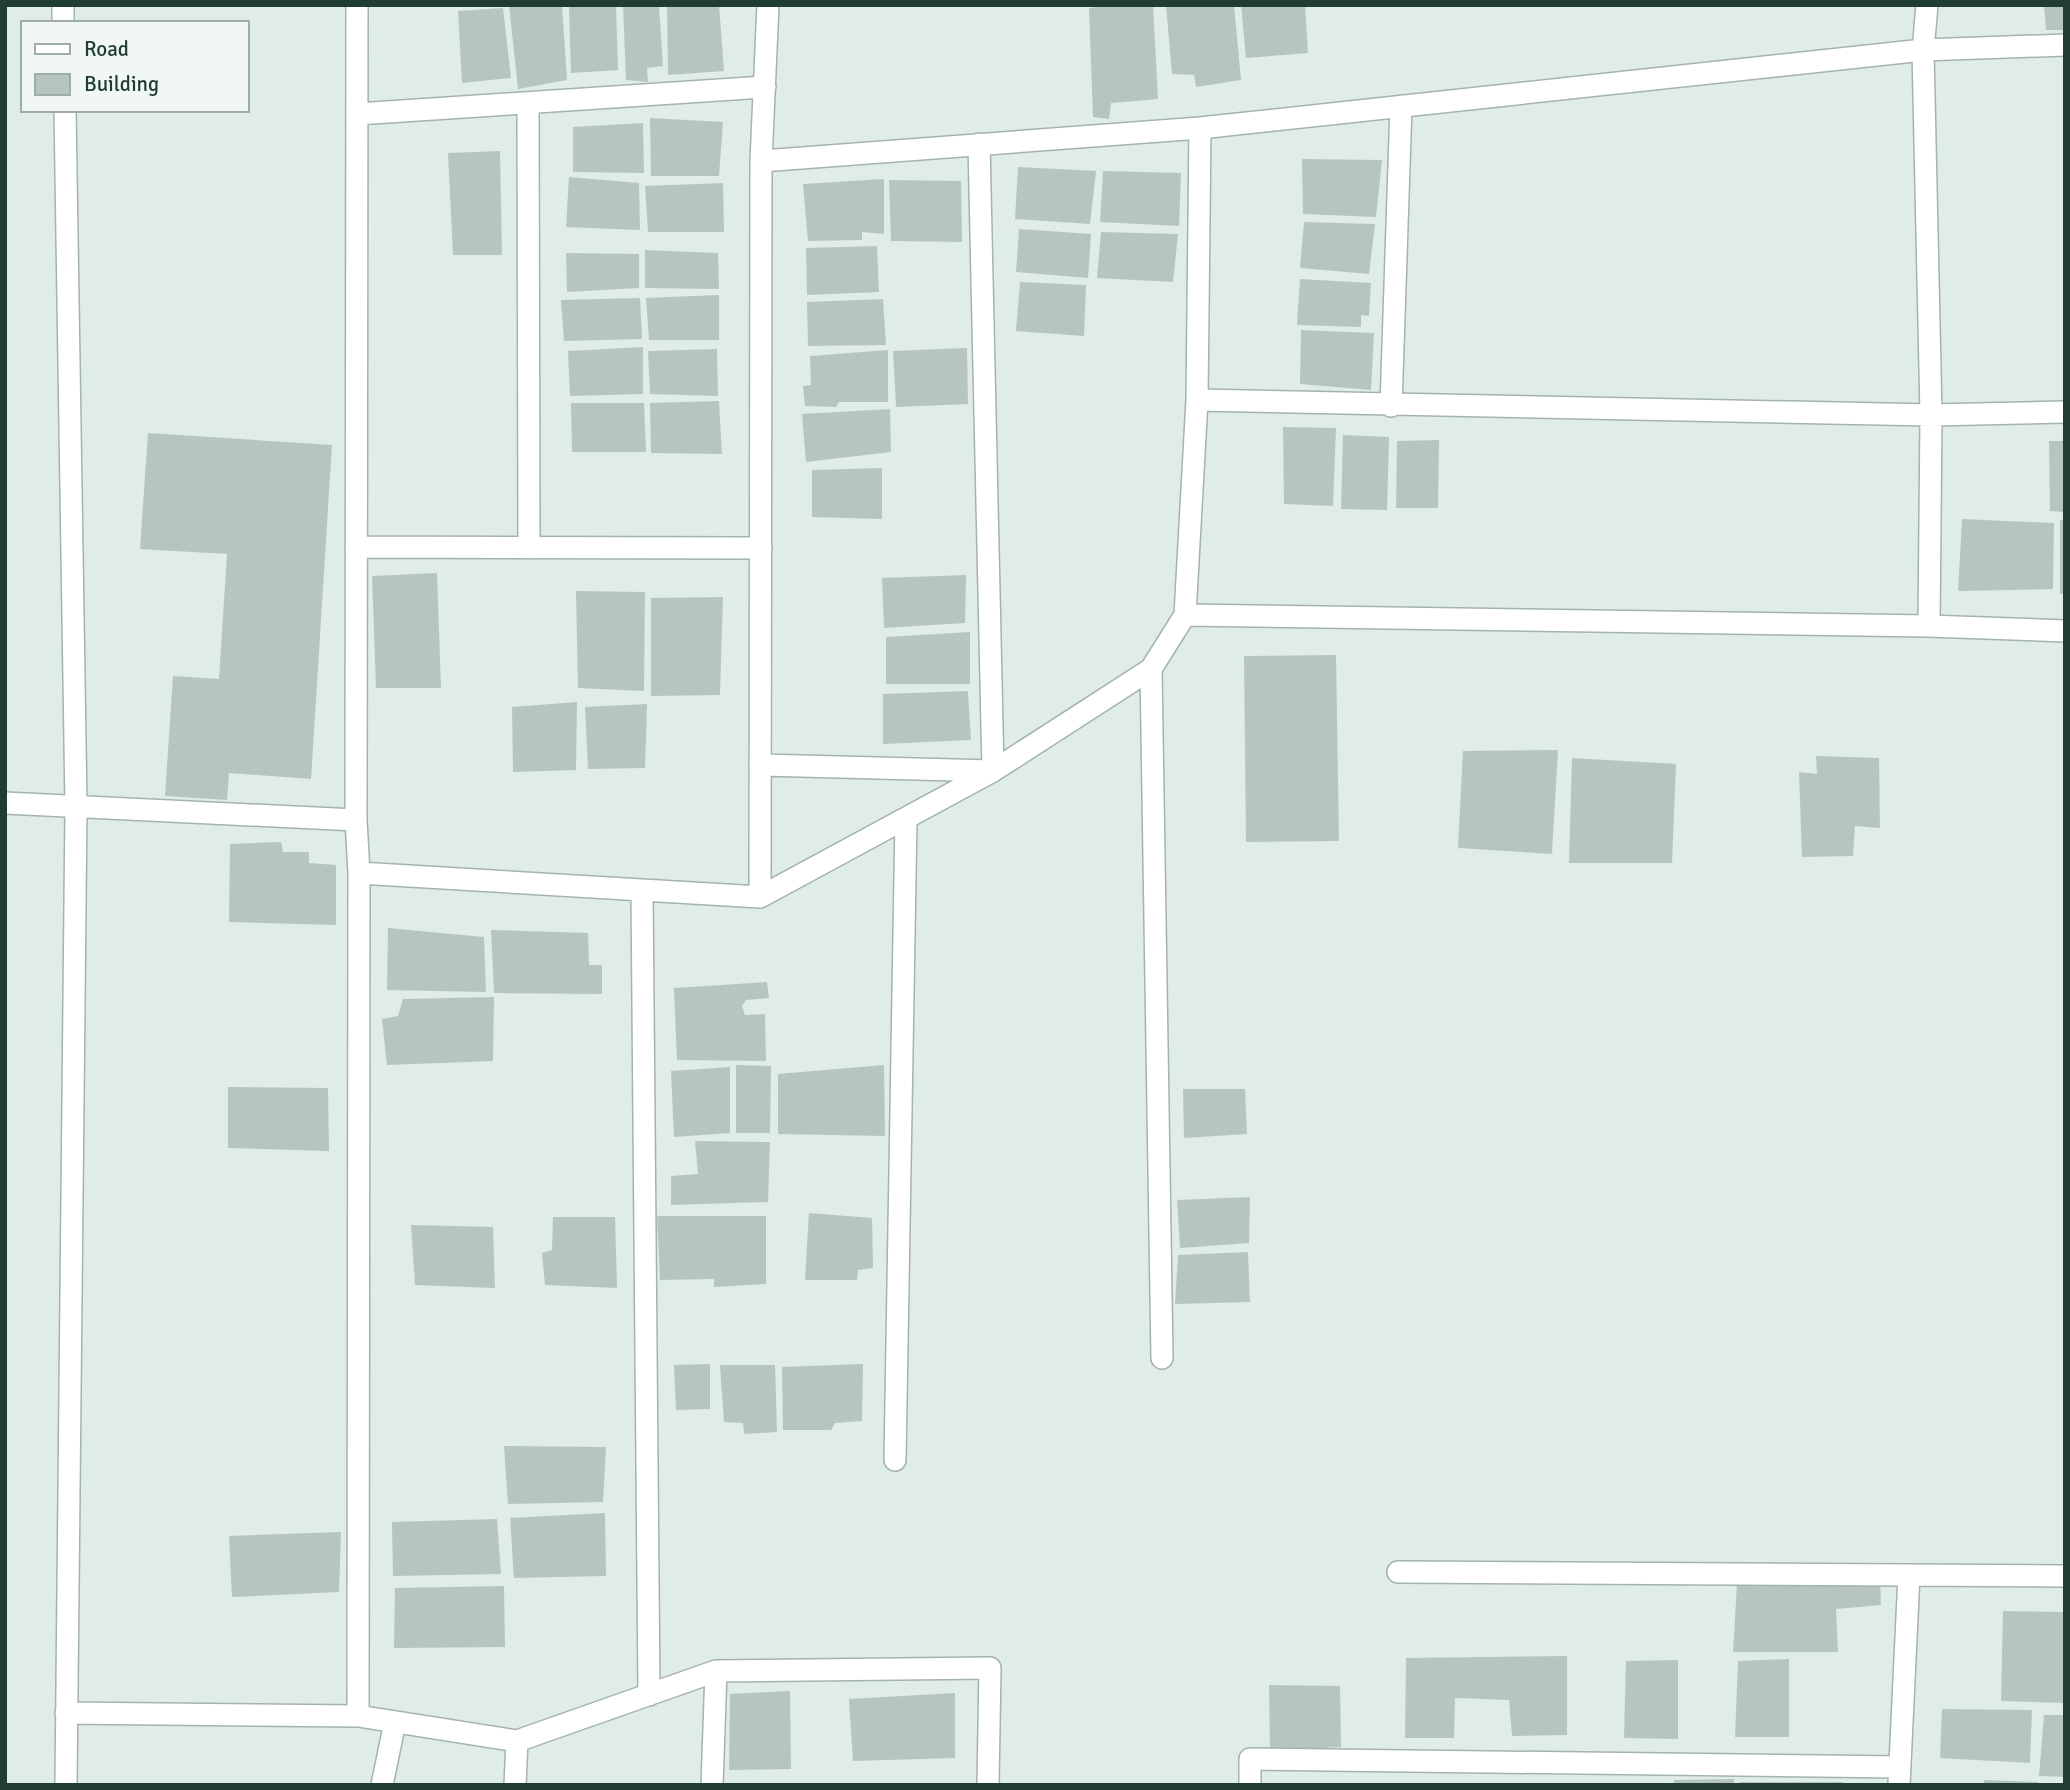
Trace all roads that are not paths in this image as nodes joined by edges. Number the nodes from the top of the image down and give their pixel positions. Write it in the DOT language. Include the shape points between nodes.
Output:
graph roads {
  1 [pos="358,5"];
  2 [pos="768,5"];
  3 [pos="1927,5"];
  4 [pos="2065,45"];
  5 [pos="1923,50"];
  6 [pos="765,86"];
  7 [pos="528,103"];
  8 [pos="1401,106"];
  9 [pos="65,112"];
  10 [pos="357,114"];
  11 [pos="1200,128"];
  12 [pos="979,144"];
  13 [pos="761,161"];
  14 [pos="1197,400"];
  15 [pos="1391,407"];
  16 [pos="2065,412"];
  17 [pos="1931,415"];
  18 [pos="356,547"];
  19 [pos="529,548"];
  20 [pos="761,548"];
  21 [pos="1185,615"];
  22 [pos="1929,626"];
  23 [pos="2065,631"];
  24 [pos="1151,669"];
  25 [pos="760,765"];
  26 [pos="993,771"];
  27 [pos="5,803"];
  28 [pos="76,806"];
  29 [pos="906,818"];
  30 [pos="356,820"];
  31 [pos="359,873"];
  32 [pos="642,890"];
  33 [pos="760,897"];
  34 [pos="1162,1358"];
  35 [pos="895,1460"];
  36 [pos="1398,1573"];
  37 [pos="1909,1575"];
  38 [pos="2065,1576"];
  39 [pos="716,1671"];
  40 [pos="649,1695"];
  41 [pos="66,1713"];
  42 [pos="358,1716"];
  43 [pos="396,1722"];
  44 [pos="517,1741"];
  45 [pos="1899,1776"];
  46 [pos="66,1785"];
  47 [pos="382,1785"];
  48 [pos="515,1785"];
  49 [pos="712,1785"];
  50 [pos="988,1785"];
  51 [pos="1250,1785"];
  1 -- 10 [label="street"];
  2 -- 6 [label="street"];
  3 -- 5 [label="street"];
  4 -- 5 [label="street"];
  5 -- 8 [label="street"];
  5 -- 17 [label="street"];
  6 -- 7 [label="street"];
  6 -- 13 [label="street"];
  7 -- 10 [label="street"];
  7 -- 19 [label="street"];
  8 -- 11 [label="street"];
  8 -- 15 [label="street"];
  9 -- 28 [label="street"];
  10 -- 18 [label="street"];
  11 -- 12 [label="street"];
  11 -- 14 [label="street"];
  12 -- 13 [label="street"];
  12 -- 26 [label="street"];
  13 -- 20 [label="street"];
  14 -- 15 [label="street"];
  14 -- 21 [label="street"];
  15 -- 17 [label="street"];
  16 -- 17 [label="street"];
  17 -- 22 [label="street"];
  18 -- 19 [label="street"];
  18 -- 30 [label="street"];
  19 -- 20 [label="street"];
  20 -- 25 [label="street"];
  21 -- 22 [label="street"];
  21 -- 24 [label="street"];
  22 -- 23 [label="street"];
  24 -- 26 [label="street"];
  24 -- 34 [label="street"];
  25 -- 26 [label="street"];
  25 -- 33 [label="street"];
  26 -- 29 [label="street"];
  27 -- 28 [label="street"];
  28 -- 30 [label="street"];
  28 -- 41 [label="street"];
  29 -- 33 [label="street"];
  29 -- 35 [label="street"];
  30 -- 31 [label="street"];
  31 -- 32 [label="street"];
  31 -- 42 [label="street"];
  32 -- 33 [label="street"];
  32 -- 40 [label="street"];
  36 -- 37 [label="street"];
  37 -- 38 [label="street"];
  37 -- 45 [label="street"];
  39 -- 40 [label="street"];
  39 -- 49 [label="street"];
  39 -- 50 [label="street" via="990,1668"];
  40 -- 44 [label="street"];
  41 -- 42 [label="street"];
  41 -- 46 [label="street"];
  42 -- 43 [label="street"];
  43 -- 44 [label="street"];
  43 -- 47 [label="street"];
  44 -- 48 [label="street"];
  45 -- 51 [label="street" via="1250,1759"];
}
